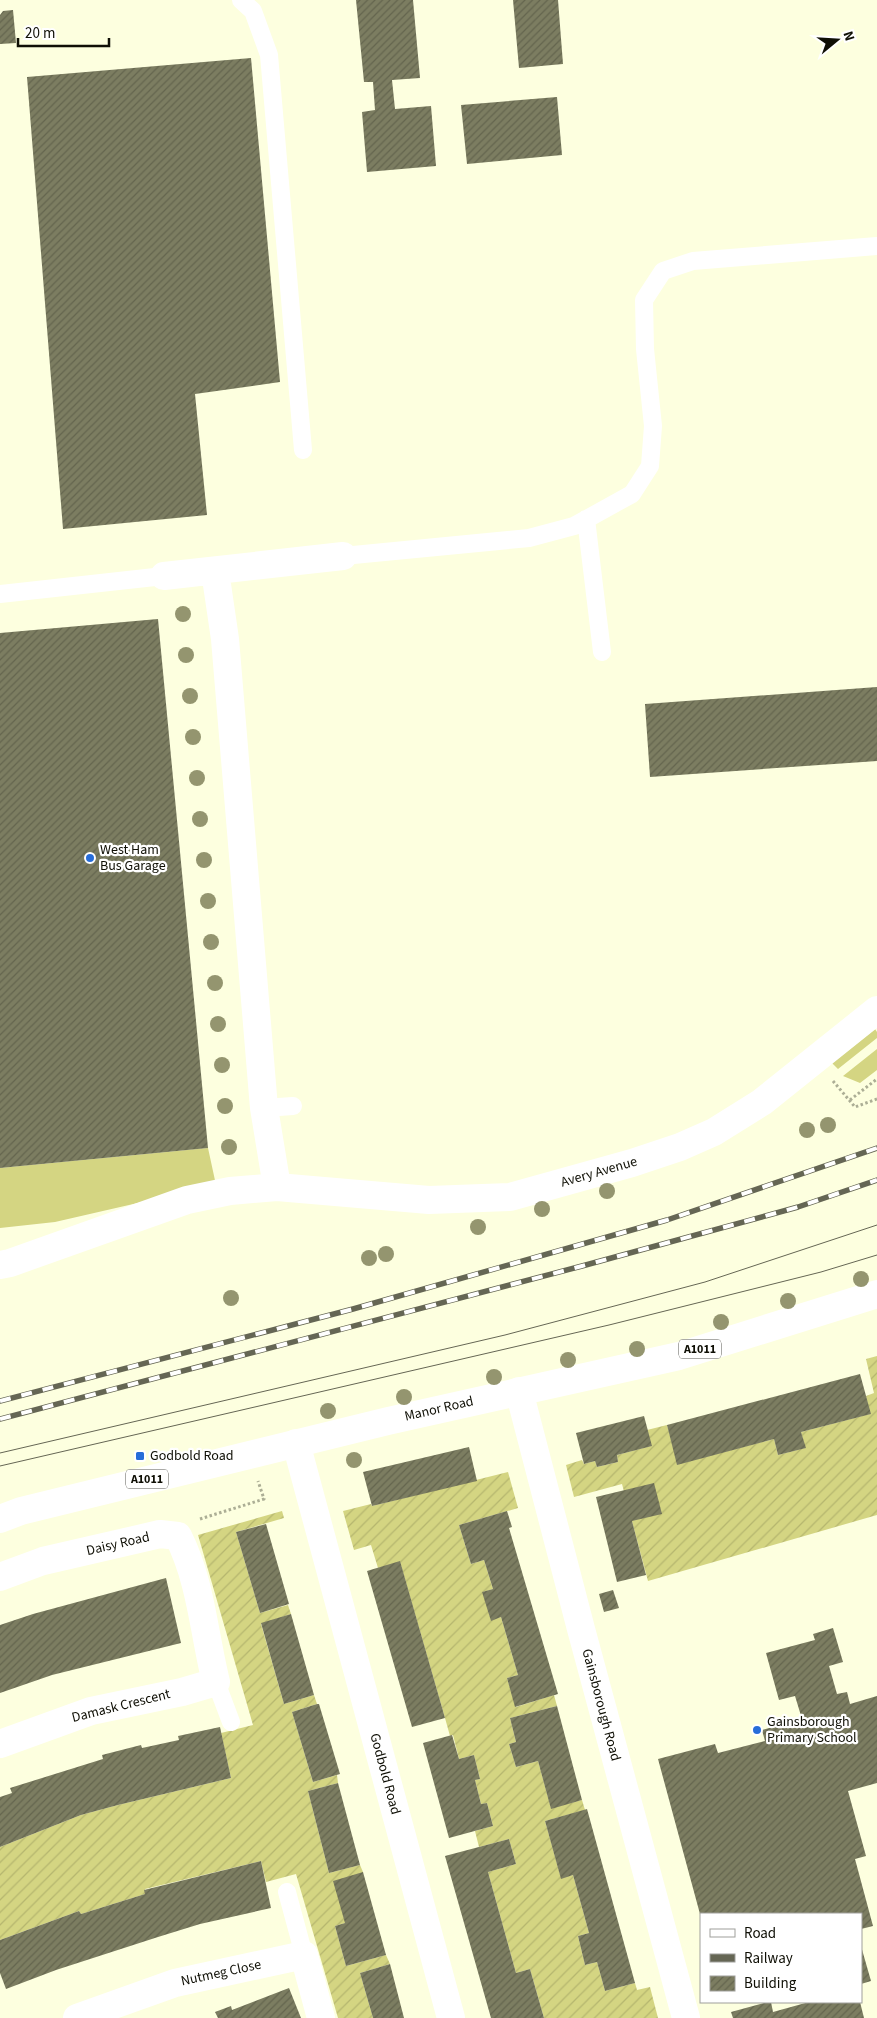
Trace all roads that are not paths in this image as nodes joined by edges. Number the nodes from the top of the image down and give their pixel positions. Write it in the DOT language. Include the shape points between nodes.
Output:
graph roads {
  1 [pos="241,0"];
  2 [pos="877,246"];
  3 [pos="303,450"];
  4 [pos="586,519"];
  5 [pos="343,556"];
  6 [pos="215,571"];
  7 [pos="164,576"];
  8 [pos="0,594"];
  9 [pos="602,652"];
  10 [pos="877,1010"];
  11 [pos="293,1106"];
  12 [pos="264,1108"];
  13 [pos="277,1188"];
  14 [pos="0,1265"];
  15 [pos="877,1294"];
  16 [pos="519,1391"];
  17 [pos="296,1444"];
  18 [pos="0,1519"];
  19 [pos="0,1577"];
  20 [pos="216,1682"];
  21 [pos="231,1722"];
  22 [pos="0,1744"];
  23 [pos="287,1892"];
  24 [pos="304,1955"];
  25 [pos="77,2018"];
  26 [pos="321,2018"];
  27 [pos="451,2018"];
  28 [pos="686,2018"];
  1 -- 3 [label="lane" via="253,11 269,55"];
  2 -- 4 [label="lane" via="693,261 663,271 644,300 653,426 650,466 632,494"];
  4 -- 5 [label="lane" via="574,526 529,538"];
  4 -- 9 [label="lane"];
  5 -- 6 [label="street"];
  6 -- 7 [label="street"];
  6 -- 12 [label="street" via="225,639"];
  7 -- 8 [label="lane"];
  10 -- 13 [label="street, Avery Avenue" via="762,1102 714,1132 632,1162 510,1197 429,1200"];
  11 -- 12 [label="lane"];
  12 -- 13 [label="street"];
  13 -- 14 [label="street, Avery Avenue" via="187,1200"];
  15 -- 16 [label="street, Manor Road / A1011" via="680,1356"];
  16 -- 17 [label="street, Manor Road / A1011"];
  16 -- 28 [label="street, Gainsborough Road"];
  17 -- 18 [label="street, Manor Road / A1011" via="21,1511"];
  17 -- 27 [label="street, Godbold Road"];
  19 -- 20 [label="street, Daisy Road" via="43,1561 142,1538 160,1534 178,1536 199,1600"];
  20 -- 21 [label="lane"];
  20 -- 22 [label="street, Damask Crescent" via="90,1711"];
  23 -- 24 [label="lane"];
  24 -- 25 [label="street, Nutmeg Close" via="175,1983"];
  24 -- 26 [label="street"];
}
